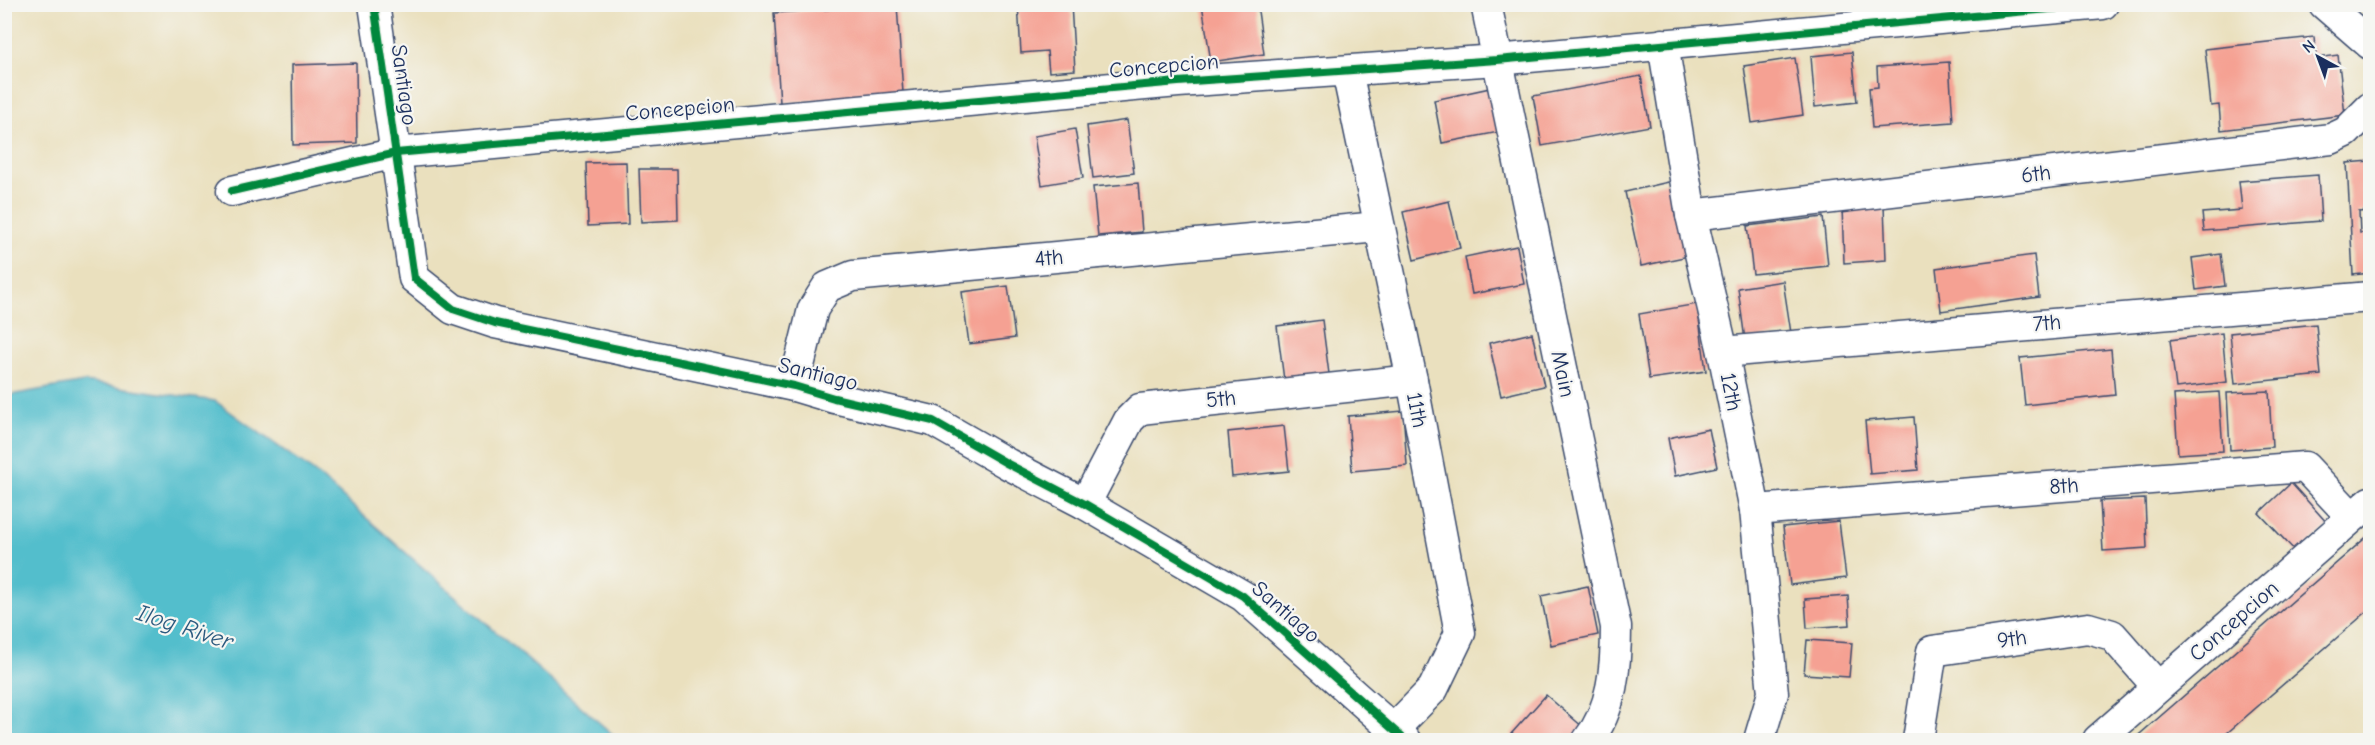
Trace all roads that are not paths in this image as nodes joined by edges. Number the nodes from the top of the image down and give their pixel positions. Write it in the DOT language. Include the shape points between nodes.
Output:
graph roads {
  1 [pos="374,4"];
  2 [pos="1486,4"];
  3 [pos="2103,4"];
  4 [pos="2325,4"];
  5 [pos="1663,44"];
  6 [pos="2370,44"];
  7 [pos="1497,60"];
  8 [pos="1347,70"];
  9 [pos="2370,108"];
  10 [pos="396,153"];
  11 [pos="232,191"];
  12 [pos="1691,215"];
  13 [pos="1378,227"];
  14 [pos="2370,297"];
  15 [pos="1723,352"];
  16 [pos="1412,380"];
  17 [pos="794,386"];
  18 [pos="1085,504"];
  19 [pos="2361,509"];
  20 [pos="1755,510"];
  21 [pos="2158,687"];
  22 [pos="1399,735"];
  23 [pos="1588,741"];
  24 [pos="1759,741"];
  25 [pos="1918,741"];
  26 [pos="2097,741"];
  1 -- 10 [label="street, Santiago"];
  2 -- 7 [label="street, Main"];
  3 -- 5 [label="street, Concepcion"];
  4 -- 6 [label="street"];
  5 -- 7 [label="street, Concepcion"];
  5 -- 12 [label="street, 12th"];
  7 -- 8 [label="street, Concepcion"];
  7 -- 23 [label="street, Main" via="1616,627 1610,694"];
  8 -- 10 [label="street, Concepcion"];
  8 -- 13 [label="street, 11th"];
  9 -- 12 [label="street, 6th" via="2346,132 2331,139"];
  10 -- 11 [label="street, Concepcion"];
  10 -- 17 [label="street, Santiago" via="414,278 453,309 495,323"];
  12 -- 15 [label="street, 12th"];
  13 -- 16 [label="street, 11th"];
  13 -- 17 [label="street, 4th" via="853,276 827,287 813,309"];
  14 -- 15 [label="street, 7th"];
  15 -- 20 [label="street, 12th"];
  16 -- 18 [label="street, 5th" via="1140,409 1129,420"];
  16 -- 22 [label="street, 11th" via="1460,633 1433,688"];
  17 -- 18 [label="street, Santiago" via="933,421"];
  18 -- 22 [label="street, Santiago" via="1243,596"];
  19 -- 20 [label="street, 8th" via="2305,467"];
  19 -- 21 [label="street, Concepcion"];
  20 -- 24 [label="street, 12th" via="1773,693"];
  21 -- 25 [label="street, 9th" via="2112,635 2088,628 1932,651"];
  21 -- 26 [label="street, Concepcion"];
}
